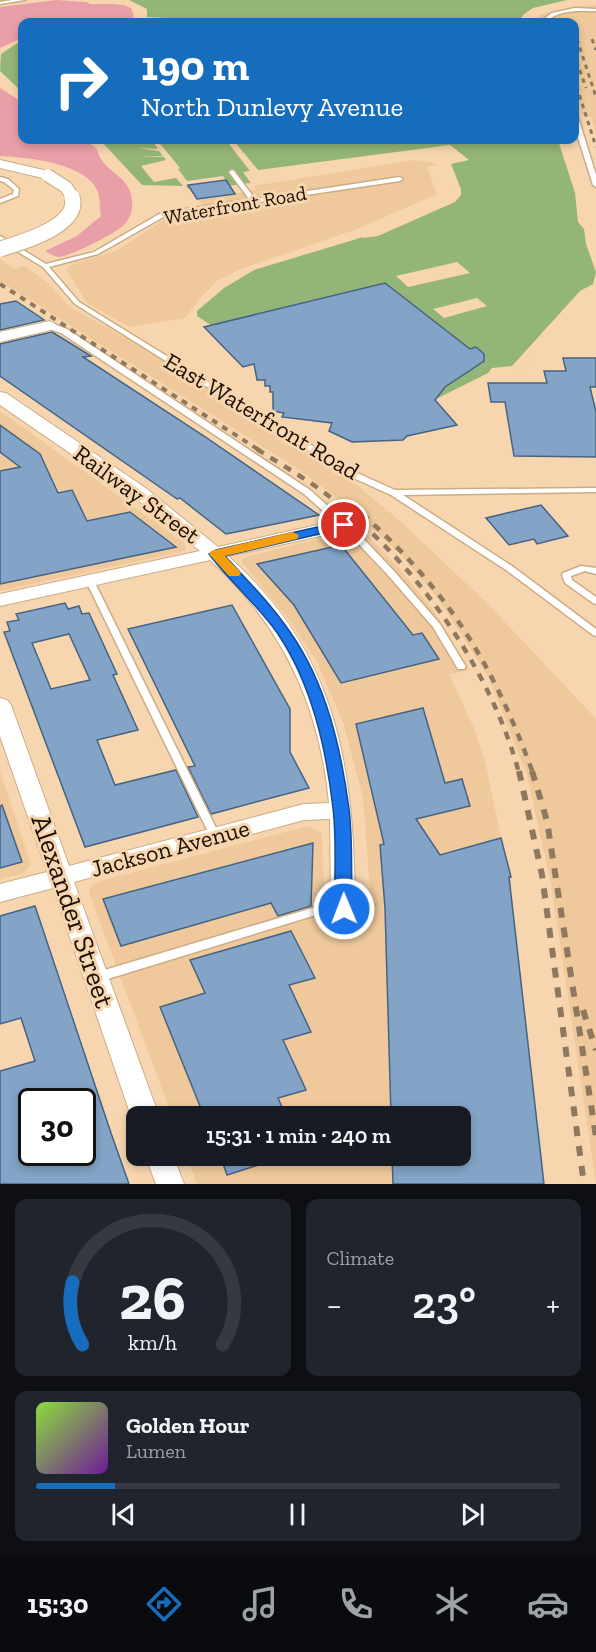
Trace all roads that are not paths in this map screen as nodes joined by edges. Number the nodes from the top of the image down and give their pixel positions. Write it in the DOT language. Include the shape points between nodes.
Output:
graph roads {
  1 [pos="22,0"];
  2 [pos="0,3"];
  3 [pos="596,10"];
  4 [pos="547,18"];
  5 [pos="579,130"];
  6 [pos="0,164"];
  7 [pos="232,172"];
  8 [pos="0,179"];
  9 [pos="400,179"];
  10 [pos="596,184"];
  11 [pos="253,200"];
  12 [pos="0,201"];
  13 [pos="0,238"];
  14 [pos="0,249"];
  15 [pos="45,266"];
  16 [pos="50,326"];
  17 [pos="0,337"];
  18 [pos="0,397"];
  19 [pos="596,490"];
  20 [pos="394,493"];
  21 [pos="344,525"];
  22 [pos="216,554"];
  23 [pos="596,571"];
  24 [pos="90,581"];
  25 [pos="0,600"];
  26 [pos="596,601"];
  27 [pos="596,633"];
  28 [pos="460,667"];
  29 [pos="0,705"];
  30 [pos="341,810"];
  31 [pos="215,836"];
  32 [pos="60,877"];
  33 [pos="0,893"];
  34 [pos="344,909"];
  35 [pos="96,978"];
  36 [pos="141,1106"];
  37 [pos="163,1166"];
  38 [pos="170,1184"];
  1 -- 2 [label="lane"];
  3 -- 4 [label="lane" via="560,12"];
  5 -- 10 [label="lane"];
  6 -- 14 [label="street, bridge" via="47,175 63,184 73,205 57,226 37,238"];
  7 -- 11 [label="lane"];
  8 -- 12 [label="lane" via="17,190 16,195"];
  9 -- 11 [label="lane, Waterfront Road"];
  11 -- 15 [label="lane, Waterfront Road" via="163,214 96,253"];
  13 -- 15 [label="lane, East Waterfront Road"];
  15 -- 20 [label="lane, East Waterfront Road" via="77,303 352,474"];
  16 -- 17 [label="street"];
  16 -- 21 [label="lane" via="64,331 307,492"];
  18 -- 22 [label="street, Railway Street" via="178,520"];
  19 -- 20 [label="lane, East Waterfront Road"];
  20 -- 27 [label="lane" via="510,568"];
  21 -- 22 [label="street"];
  21 -- 28 [label="lane" via="437,626"];
  22 -- 24 [label="street"];
  22 -- 30 [label="street, Railway Street" via="266,609 304,667 329,739"];
  23 -- 26 [label="lane" via="584,568 566,574 568,581"];
  24 -- 25 [label="street"];
  24 -- 31 [label="lane"];
  29 -- 32 [label="street, Alexander Street"];
  30 -- 31 [label="street, Jackson Avenue" via="304,812"];
  30 -- 34 [label="street, Railway Street"];
  31 -- 32 [label="street, Jackson Avenue"];
  32 -- 33 [label="street, Jackson Avenue"];
  32 -- 35 [label="street, Alexander Street"];
  34 -- 35 [label="lane" via="319,910"];
  35 -- 36 [label="street, Alexander Street"];
  37 -- 38 [label="street"];
}
